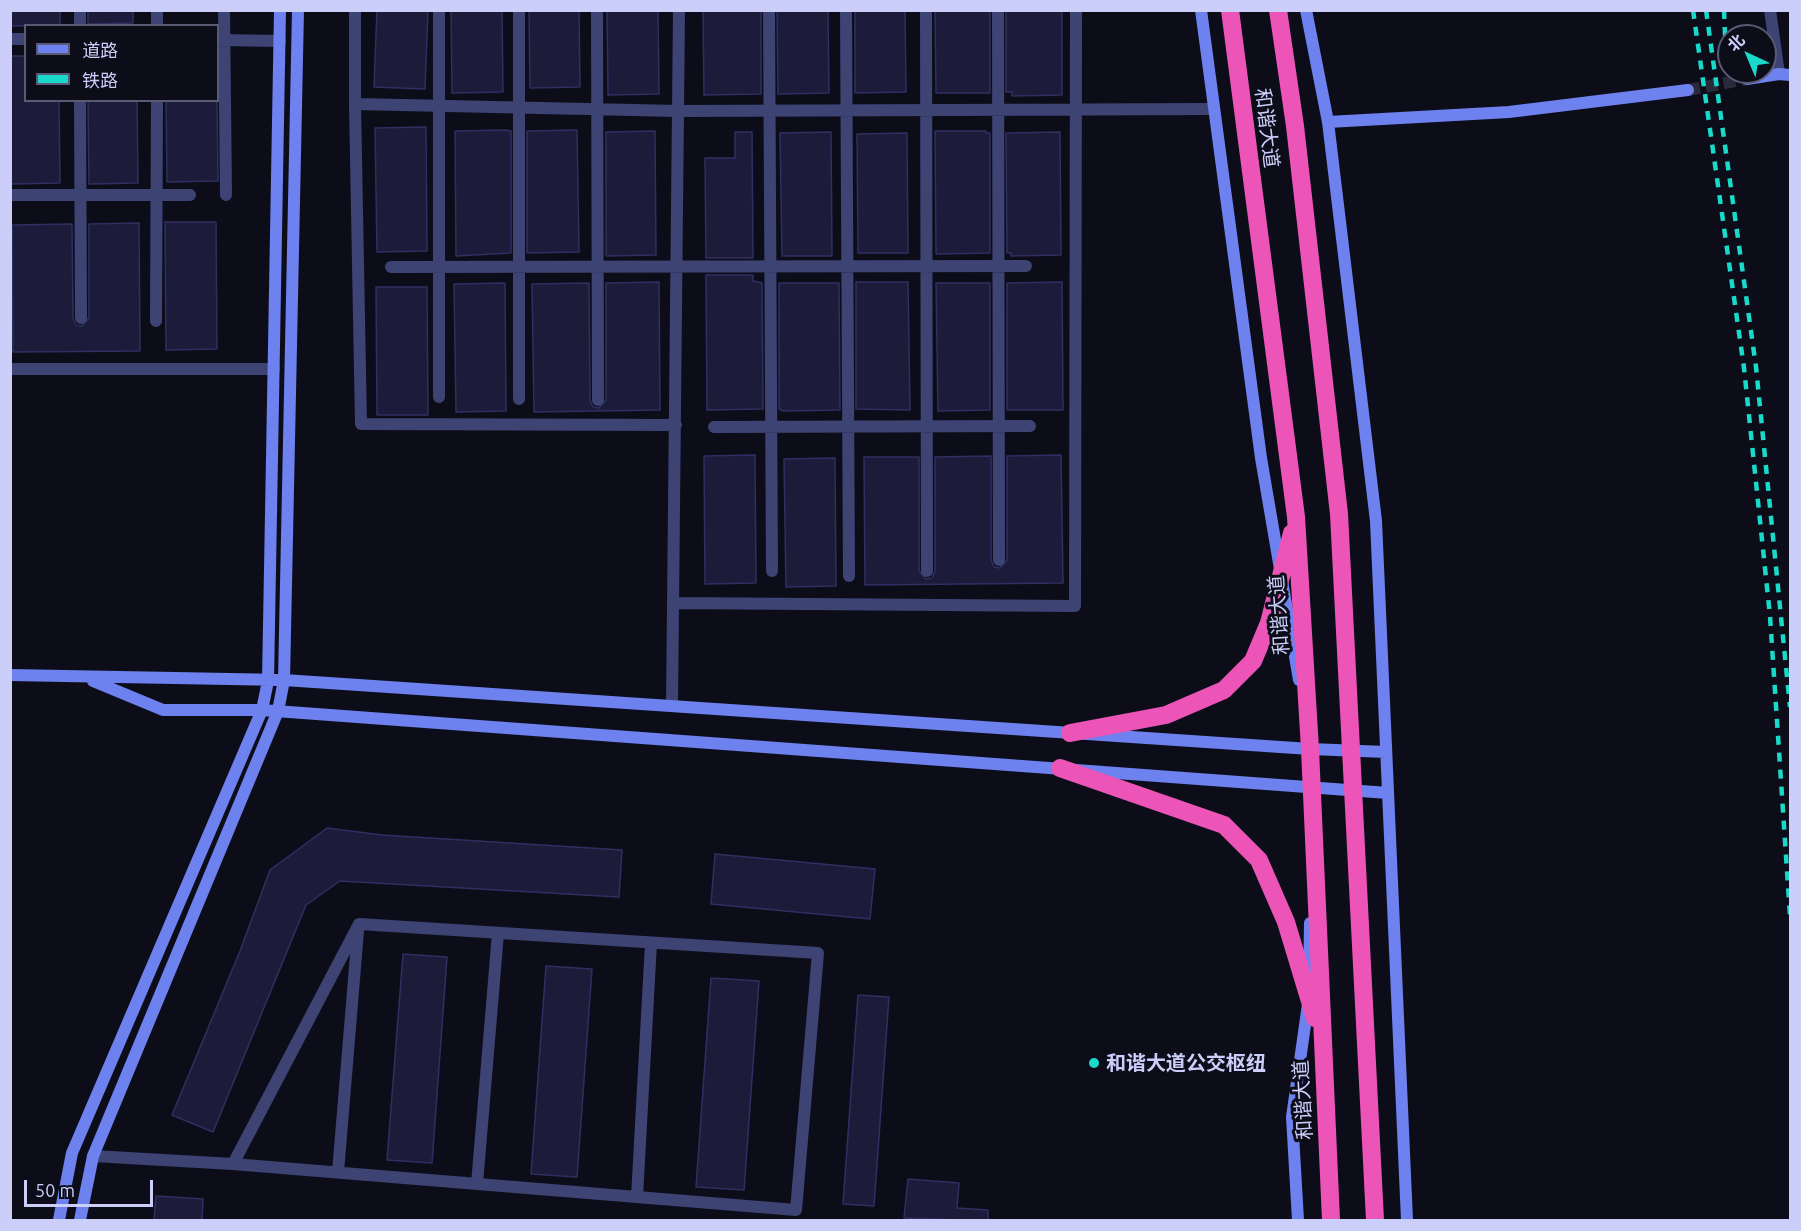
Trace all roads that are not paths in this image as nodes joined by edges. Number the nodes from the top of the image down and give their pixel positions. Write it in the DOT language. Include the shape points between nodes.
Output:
graph roads {
  1 [pos="224,10"];
  2 [pos="280,10"];
  3 [pos="298,10"];
  4 [pos="355,10"];
  5 [pos="440,10"];
  6 [pos="519,10"];
  7 [pos="597,10"];
  8 [pos="679,10"];
  9 [pos="769,10"];
  10 [pos="846,10"];
  11 [pos="926,10"];
  12 [pos="998,10"];
  13 [pos="1076,10"];
  14 [pos="1201,10"];
  15 [pos="1230,10"];
  16 [pos="1278,10"];
  17 [pos="1306,10"];
  18 [pos="1770,10"];
  19 [pos="221,40"];
  20 [pos="280,41"];
  21 [pos="1785,74"];
  22 [pos="1688,90"];
  23 [pos="80,102"];
  24 [pos="157,102"];
  25 [pos="355,104"];
  26 [pos="439,106"];
  27 [pos="519,107"];
  28 [pos="597,109"];
  29 [pos="1076,109"];
  30 [pos="1214,109"];
  31 [pos="847,110"];
  32 [pos="926,110"];
  33 [pos="998,110"];
  34 [pos="679,111"];
  35 [pos="770,111"];
  36 [pos="1328,122"];
  37 [pos="10,195"];
  38 [pos="80,195"];
  39 [pos="156,195"];
  40 [pos="190,195"];
  41 [pos="226,195"];
  42 [pos="926,266"];
  43 [pos="998,266"];
  44 [pos="1026,266"];
  45 [pos="392,267"];
  46 [pos="677,267"];
  47 [pos="771,267"];
  48 [pos="847,267"];
  49 [pos="439,268"];
  50 [pos="519,268"];
  51 [pos="598,268"];
  52 [pos="81,318"];
  53 [pos="156,321"];
  54 [pos="10,369"];
  55 [pos="274,369"];
  56 [pos="439,397"];
  57 [pos="519,399"];
  58 [pos="598,400"];
  59 [pos="675,425"];
  60 [pos="714,426"];
  61 [pos="848,426"];
  62 [pos="926,426"];
  63 [pos="999,426"];
  64 [pos="1030,426"];
  65 [pos="771,427"];
  66 [pos="1296,517"];
  67 [pos="999,560"];
  68 [pos="772,571"];
  69 [pos="927,571"];
  70 [pos="1281,574"];
  71 [pos="849,576"];
  72 [pos="674,603"];
  73 [pos="10,675"];
  74 [pos="86,678"];
  75 [pos="284,680"];
  76 [pos="268,681"];
  77 [pos="672,706"];
  78 [pos="262,710"];
  79 [pos="278,711"];
  80 [pos="1070,733"];
  81 [pos="1310,749"];
  82 [pos="1352,750"];
  83 [pos="1386,752"];
  84 [pos="1060,768"];
  85 [pos="1311,787"];
  86 [pos="1354,790"];
  87 [pos="1388,793"];
  88 [pos="359,924"];
  89 [pos="498,933"];
  90 [pos="651,943"];
  91 [pos="1309,997"];
  92 [pos="1323,1044"];
  93 [pos="93,1156"];
  94 [pos="233,1164"];
  95 [pos="338,1172"];
  96 [pos="477,1184"];
  97 [pos="637,1197"];
  98 [pos="59,1221"];
  99 [pos="80,1221"];
  100 [pos="1298,1221"];
  101 [pos="1331,1221"];
  102 [pos="1375,1221"];
  103 [pos="1407,1221"];
  1 -- 19 [label="street"];
  2 -- 20 [label="street"];
  3 -- 75 [label="street"];
  4 -- 25 [label="street"];
  5 -- 26 [label="street"];
  6 -- 27 [label="street"];
  7 -- 28 [label="street"];
  8 -- 34 [label="street"];
  9 -- 35 [label="street"];
  10 -- 31 [label="street"];
  11 -- 32 [label="street"];
  12 -- 33 [label="street"];
  13 -- 29 [label="street"];
  14 -- 30 [label="street"];
  15 -- 66 [label="highway, 和谐大道"];
  16 -- 82 [label="highway, 和谐大道" via="1339,514"];
  17 -- 36 [label="street"];
  18 -- 21 [label="street"];
  19 -- 20 [label="street"];
  19 -- 41 [label="street"];
  20 -- 55 [label="street"];
  22 -- 36 [label="street" via="1509,112"];
  23 -- 38 [label="street"];
  24 -- 39 [label="street"];
  25 -- 26 [label="street"];
  25 -- 59 [label="street" via="361,424"];
  26 -- 27 [label="street"];
  26 -- 49 [label="street"];
  27 -- 28 [label="street"];
  27 -- 50 [label="street"];
  28 -- 34 [label="street"];
  28 -- 51 [label="street"];
  29 -- 30 [label="street"];
  29 -- 33 [label="street"];
  29 -- 72 [label="street" via="1075,606"];
  30 -- 70 [label="street"];
  31 -- 32 [label="street"];
  31 -- 35 [label="street"];
  31 -- 48 [label="street"];
  32 -- 33 [label="street"];
  32 -- 42 [label="street"];
  33 -- 43 [label="street"];
  34 -- 35 [label="street"];
  34 -- 46 [label="street"];
  35 -- 47 [label="street"];
  36 -- 83 [label="street" via="1376,520"];
  37 -- 38 [label="street"];
  38 -- 39 [label="street"];
  38 -- 52 [label="street"];
  39 -- 40 [label="street"];
  39 -- 53 [label="street"];
  42 -- 43 [label="street"];
  42 -- 48 [label="street"];
  42 -- 62 [label="street"];
  43 -- 44 [label="street"];
  43 -- 63 [label="street"];
  45 -- 49 [label="street"];
  46 -- 47 [label="street"];
  46 -- 51 [label="street"];
  46 -- 59 [label="street"];
  47 -- 48 [label="street"];
  47 -- 65 [label="street"];
  48 -- 61 [label="street"];
  49 -- 50 [label="street"];
  49 -- 56 [label="street"];
  50 -- 51 [label="street"];
  50 -- 57 [label="street"];
  51 -- 58 [label="street"];
  54 -- 55 [label="street"];
  55 -- 76 [label="street"];
  59 -- 72 [label="street"];
  60 -- 65 [label="street"];
  61 -- 62 [label="street"];
  61 -- 65 [label="street"];
  61 -- 71 [label="street"];
  62 -- 63 [label="street"];
  62 -- 69 [label="street"];
  63 -- 64 [label="street"];
  63 -- 67 [label="street"];
  65 -- 68 [label="street"];
  66 -- 70 [label="highway"];
  66 -- 81 [label="highway, 和谐大道"];
  70 -- 80 [label="highway" via="1269,623 1253,662 1224,690 1166,715"];
  70 -- 81 [label="street"];
  72 -- 77 [label="street"];
  73 -- 74 [label="street"];
  74 -- 76 [label="street"];
  74 -- 78 [label="street" via="163,710"];
  75 -- 76 [label="street"];
  75 -- 77 [label="street"];
  75 -- 79 [label="street"];
  76 -- 78 [label="street"];
  77 -- 80 [label="street"];
  78 -- 79 [label="street"];
  78 -- 98 [label="street" via="72,1153"];
  79 -- 84 [label="street"];
  79 -- 93 [label="street"];
  80 -- 81 [label="street"];
  81 -- 82 [label="street"];
  81 -- 85 [label="highway, 和谐大道"];
  82 -- 83 [label="street"];
  82 -- 86 [label="highway, 和谐大道"];
  83 -- 87 [label="street"];
  84 -- 85 [label="street"];
  84 -- 91 [label="highway" via="1224,825 1259,860 1286,922"];
  85 -- 86 [label="street"];
  85 -- 91 [label="street"];
  85 -- 92 [label="highway, 和谐大道"];
  86 -- 87 [label="street"];
  86 -- 102 [label="highway, 和谐大道"];
  87 -- 103 [label="street"];
  88 -- 89 [label="street"];
  88 -- 94 [label="street"];
  88 -- 95 [label="street"];
  89 -- 90 [label="street"];
  89 -- 96 [label="street"];
  90 -- 97 [label="street"];
  90 -- 97 [label="street" via="818,953 796,1210"];
  91 -- 92 [label="highway"];
  91 -- 100 [label="street" via="1293,1117"];
  92 -- 101 [label="highway, 和谐大道"];
  93 -- 94 [label="street"];
  93 -- 99 [label="street"];
  94 -- 95 [label="street"];
  95 -- 96 [label="street"];
  96 -- 97 [label="street"];
}
